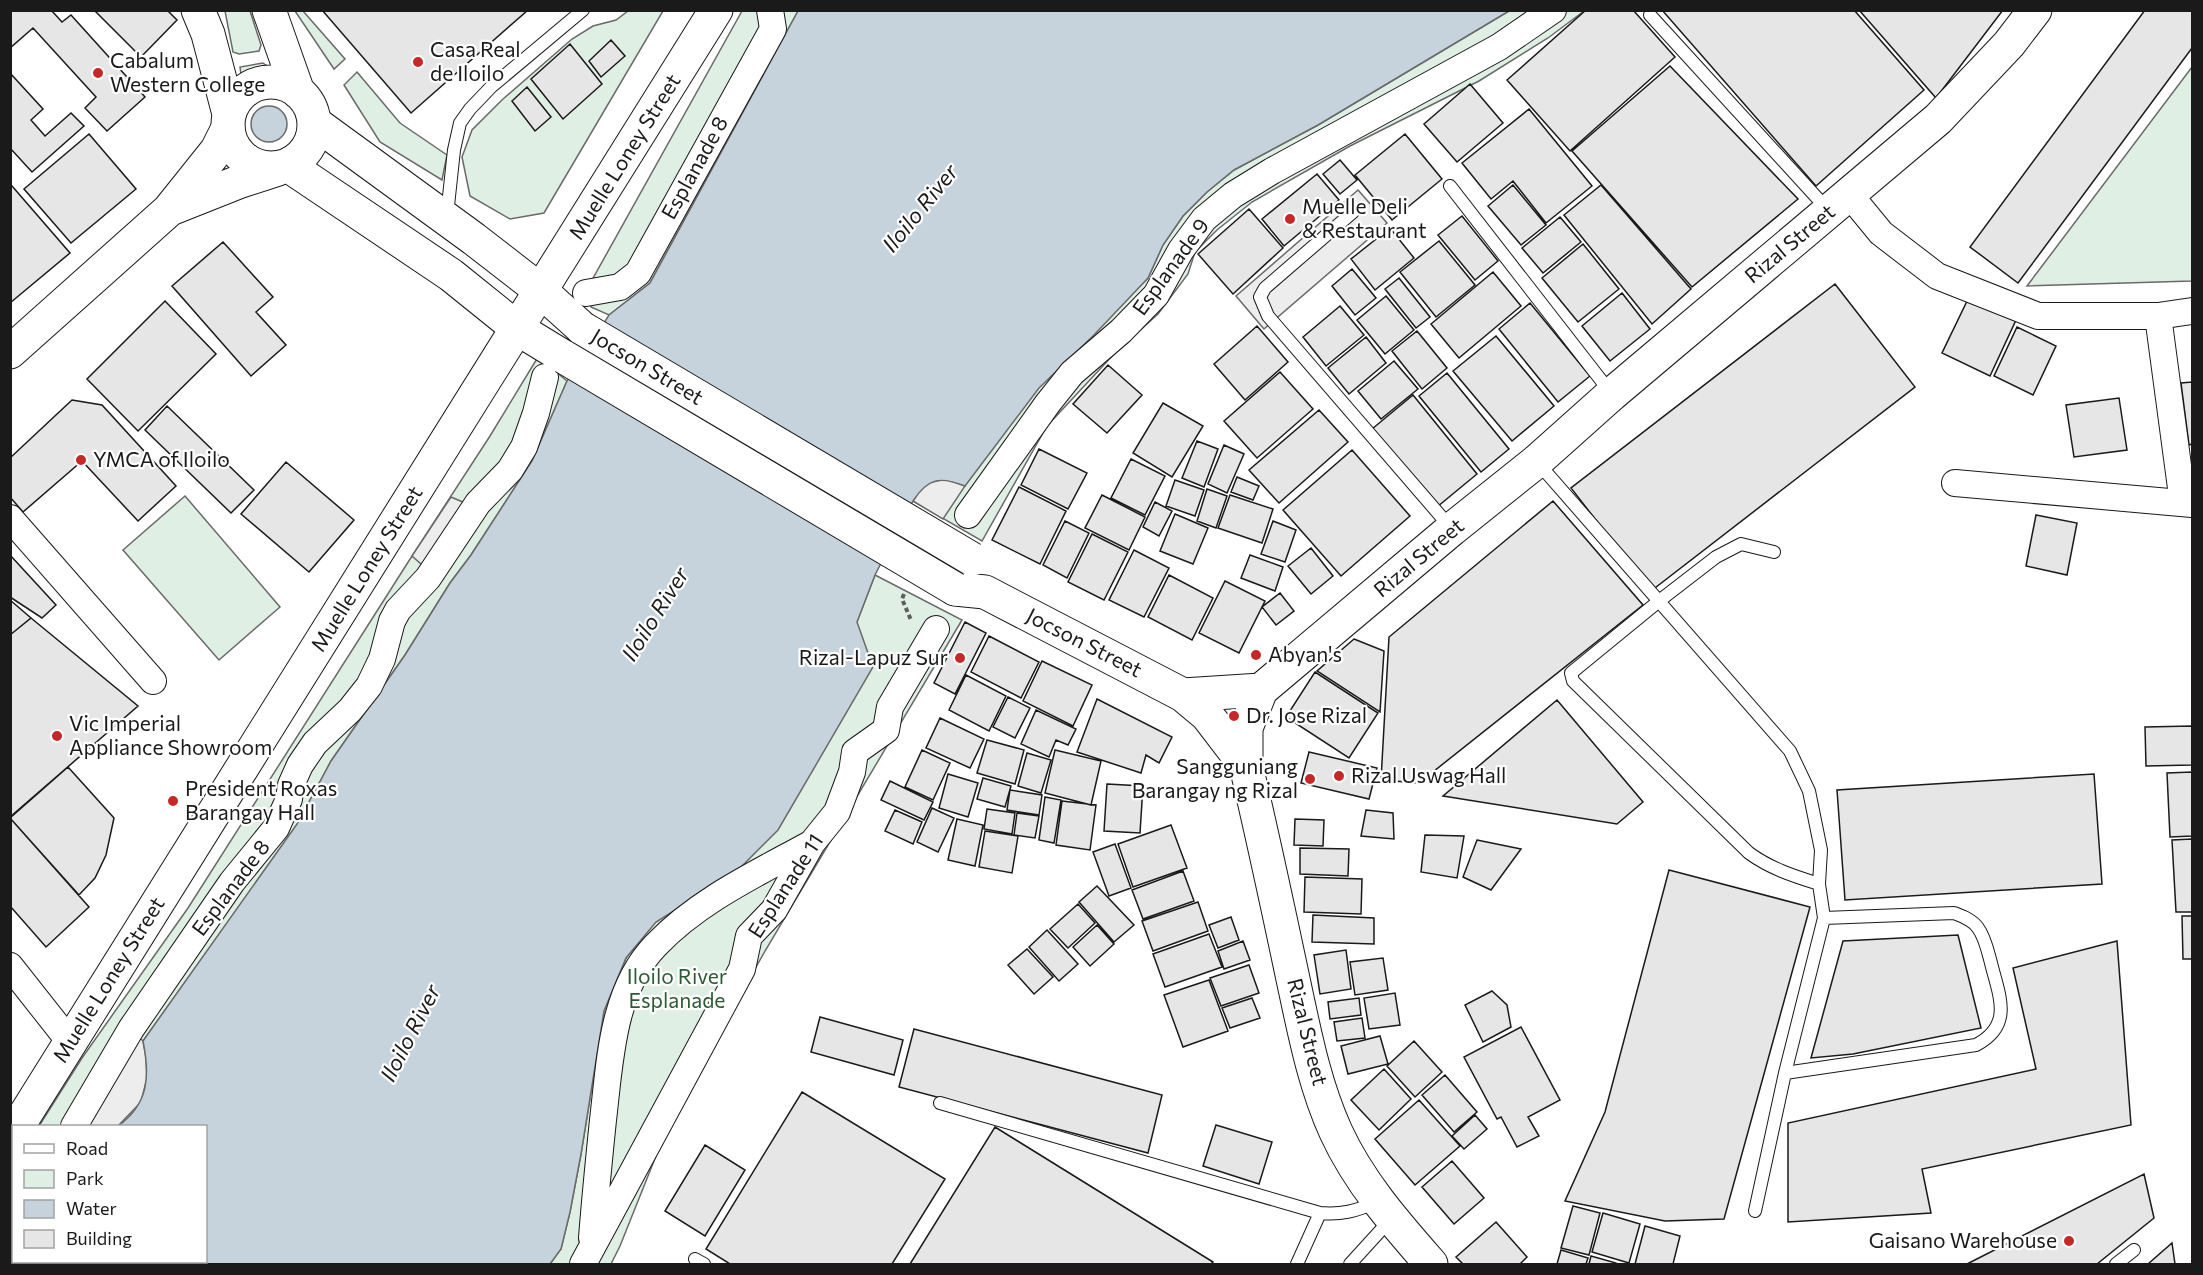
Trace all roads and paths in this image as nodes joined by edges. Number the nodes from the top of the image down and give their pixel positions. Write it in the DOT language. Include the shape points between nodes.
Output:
graph roads {
  1 [pos="198,10"];
  2 [pos="268,10"];
  3 [pos="582,10"];
  4 [pos="716,10"];
  5 [pos="770,10"];
  6 [pos="1553,10"];
  7 [pos="2035,10"];
  8 [pos="1650,15"];
  9 [pos="298,92"];
  10 [pos="228,121"];
  11 [pos="315,123"];
  12 [pos="283,167"];
  13 [pos="1450,186"];
  14 [pos="1839,203"];
  15 [pos="169,210"];
  16 [pos="1353,212"];
  17 [pos="447,220"];
  18 [pos="541,291"];
  19 [pos="586,293"];
  20 [pos="2193,311"];
  21 [pos="2158,316"];
  22 [pos="518,329"];
  23 [pos="10,352"];
  24 [pos="554,367"];
  25 [pos="1612,394"];
  26 [pos="1537,461"];
  27 [pos="1955,483"];
  28 [pos="2188,503"];
  29 [pos="968,515"];
  30 [pos="10,518"];
  31 [pos="1452,529"];
  32 [pos="1774,552"];
  33 [pos="970,590"];
  34 [pos="1659,601"];
  35 [pos="936,629"];
  36 [pos="153,681"];
  37 [pos="1261,690"];
  38 [pos="1183,695"];
  39 [pos="1246,766"];
  40 [pos="812,843"];
  41 [pos="1819,884"];
  42 [pos="1824,918"];
  43 [pos="10,966"];
  44 [pos="70,1042"];
  45 [pos="1785,1073"];
  46 [pos="940,1102"];
  47 [pos="19,1125"];
  48 [pos="75,1125"];
  49 [pos="1385,1210"];
  50 [pos="1755,1211"];
  51 [pos="1320,1213"];
  52 [pos="2134,1250"];
  53 [pos="587,1256"];
  54 [pos="1297,1264"];
  55 [pos="1350,1264"];
  56 [pos="1431,1264"];
  57 [pos="2116,1264"];
  1 -- 10 [label="main road" via="208,34"];
  2 -- 9 [label="main road"];
  3 -- 17 [label="lane" via="491,87 460,123"];
  4 -- 18 [label="main road, Muelle Loney Street"];
  5 -- 19 [label="street, Esplanade 8" via="773,29 638,273 620,286"];
  6 -- 29 [label="street, Esplanade 9" via="1499,47 1272,171 1204,219 1156,295 1072,373"];
  7 -- 14 [label="main road, Rizal Street" via="2009,44 1938,119"];
  8 -- 14 [label="lane"];
  9 -- 10 [label="main road" via="276,82 258,84 234,102"];
  9 -- 11 [label="main road" via="307,101"];
  10 -- 12 [label="main road" via="231,142 250,164"];
  10 -- 15 [label="main road" via="207,163"];
  11 -- 12 [label="main road" via="308,148 300,158"];
  11 -- 17 [label="main road, Jocson Street"];
  12 -- 15 [label="main road"];
  12 -- 22 [label="main road, Jocson Street" via="451,275"];
  13 -- 25 [label="lane"];
  14 -- 21 [label="street" via="1936,276 2038,316"];
  14 -- 25 [label="main road, Rizal Street"];
  15 -- 23 [label="main road"];
  16 -- 31 [label="lane" via="1265,288 1260,297 1268,316"];
  17 -- 18 [label="main road, Jocson Street"];
  18 -- 22 [label="main road, Muelle Loney Street"];
  18 -- 33 [label="main road, Jocson Street, bridge" via="582,328 972,559"];
  20 -- 21 [label="street"];
  21 -- 28 [label="street"];
  22 -- 24 [label="main road, Jocson Street"];
  22 -- 44 [label="main road, Muelle Loney Street"];
  24 -- 33 [label="main road, Jocson Street, bridge"];
  24 -- 48 [label="street, Esplanade 8" via="524,447 510,470 478,503 428,578 398,610 369,686 315,743 300,765 276,828 232,882 131,1029"];
  25 -- 26 [label="main road, Rizal Street"];
  26 -- 31 [label="main road, Rizal Street"];
  26 -- 34 [label="lane"];
  27 -- 28 [label="street"];
  30 -- 36 [label="street"];
  31 -- 37 [label="main road, Rizal Street"];
  32 -- 34 [label="lane" via="1741,544 1716,557"];
  33 -- 38 [label="main road, Jocson Street"];
  34 -- 41 [label="lane" via="1790,751 1809,791 1821,850"];
  34 -- 41 [label="lane" via="1576,668 1571,673 1573,681 1749,853 1773,868"];
  35 -- 40 [label="street, Esplanade 11" via="890,707 886,730 855,752 837,812"];
  37 -- 38 [label="main road"];
  37 -- 39 [label="main road, Rizal Street" via="1246,728"];
  38 -- 39 [label="main road, Jocson Street" via="1207,715"];
  39 -- 49 [label="main road, Rizal Street" via="1304,1031 1322,1095 1353,1165"];
  40 -- 53 [label="street, Esplanade 11" via="774,910 749,936 742,969"];
  40 -- 53 [label="street, Esplanade 11" via="684,919 655,946 636,973 623,1000 615,1034"];
  41 -- 42 [label="lane"];
  42 -- 45 [label="lane"];
  42 -- 45 [label="lane" via="1954,913 1967,919 1978,928 1985,944 2002,1005 1999,1023 1991,1037 1976,1045"];
  43 -- 44 [label="street"];
  44 -- 47 [label="main road, Muelle Loney Street"];
  45 -- 50 [label="lane"];
  46 -- 51 [label="lane"];
  49 -- 51 [label="lane"];
  49 -- 55 [label="lane"];
  49 -- 56 [label="main road, Rizal Street"];
  51 -- 54 [label="lane"];
  52 -- 57 [label="lane"];
}
